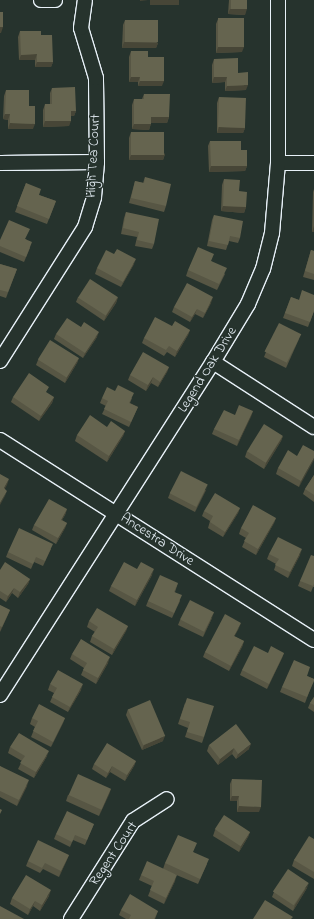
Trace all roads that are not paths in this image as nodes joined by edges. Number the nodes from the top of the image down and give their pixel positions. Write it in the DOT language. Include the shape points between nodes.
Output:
graph roads {
  1 [pos="41,0"];
  2 [pos="55,0"];
  3 [pos="85,0"];
  4 [pos="278,0"];
  5 [pos="97,162"];
  6 [pos="0,163"];
  7 [pos="278,163"];
  8 [pos="314,163"];
  9 [pos="0,361"];
  10 [pos="213,362"];
  11 [pos="314,427"];
  12 [pos="0,440"];
  13 [pos="117,514"];
  14 [pos="314,640"];
  15 [pos="0,695"];
  16 [pos="167,799"];
  17 [pos="71,919"];
  1 -- 2 [label="street"];
  3 -- 5 [label="street, High Tea Court" via="81,28 96,78"];
  4 -- 7 [label="street, Legend Oak Drive"];
  5 -- 6 [label="street"];
  5 -- 9 [label="street, High Tea Court" via="94,197 85,227"];
  7 -- 8 [label="street"];
  7 -- 10 [label="street, Legend Oak Drive" via="272,233 263,269 248,304"];
  10 -- 11 [label="street"];
  10 -- 13 [label="street, Legend Oak Drive"];
  12 -- 13 [label="street, Ancestra Drive"];
  13 -- 14 [label="street, Ancestra Drive"];
  13 -- 15 [label="street, Legend Oak Drive"];
  16 -- 17 [label="street, Regent Court" via="133,821"];
}
